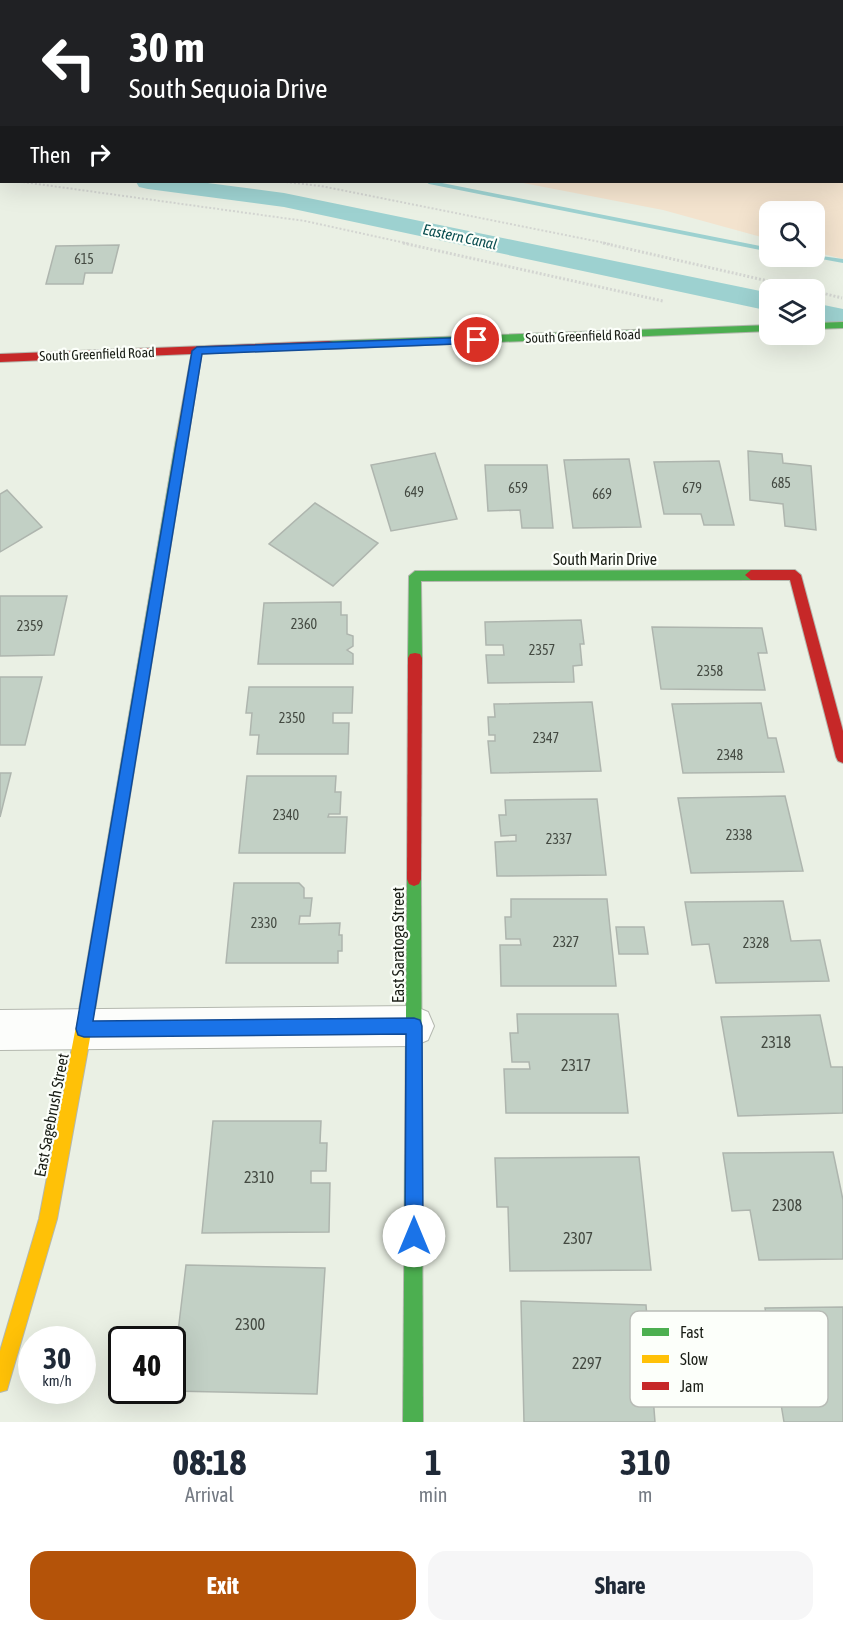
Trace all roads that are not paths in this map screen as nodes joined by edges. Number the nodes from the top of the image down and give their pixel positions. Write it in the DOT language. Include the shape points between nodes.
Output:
graph roads {
  1 [pos="843,325"];
  2 [pos="825,326"];
  3 [pos="759,328"];
  4 [pos="197,351"];
  5 [pos="0,358"];
  6 [pos="415,576"];
  7 [pos="843,757"];
  8 [pos="414,1026"];
  9 [pos="84,1029"];
  10 [pos="0,1030"];
  11 [pos="0,1383"];
  12 [pos="413,1422"];
  1 -- 2 [label="street"];
  3 -- 4 [label="street, South Greenfield Road"];
  4 -- 5 [label="street, South Greenfield Road"];
  4 -- 9 [label="street, East Sagebrush Street"];
  6 -- 7 [label="street, South Marin Drive" via="795,575"];
  6 -- 8 [label="street, East Saratoga Street"];
  8 -- 9 [label="street"];
  8 -- 12 [label="street, East Saratoga Street"];
  9 -- 10 [label="street"];
  9 -- 11 [label="street, East Sagebrush Street" via="48,1218"];
}
